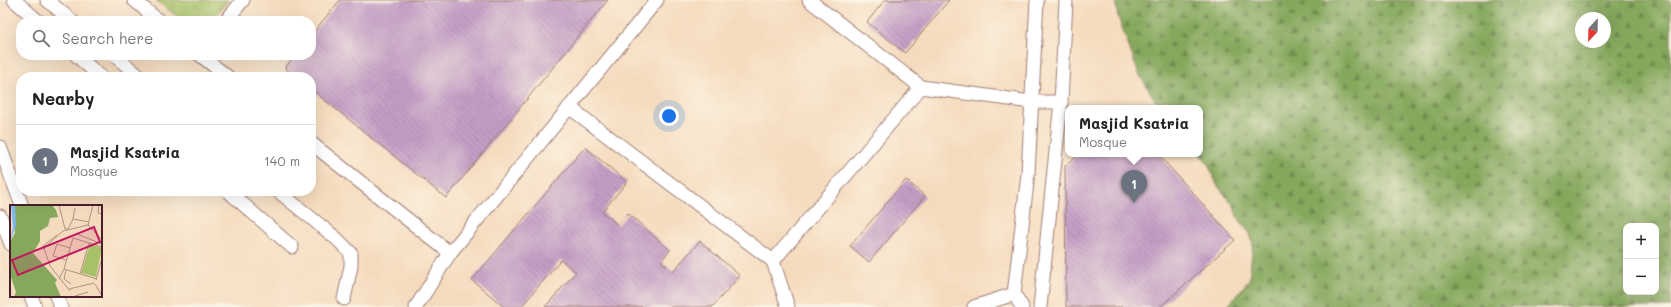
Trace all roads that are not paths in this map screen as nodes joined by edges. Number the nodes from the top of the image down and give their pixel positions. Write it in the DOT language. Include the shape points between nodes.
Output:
graph roads {
  1 [pos="14,0"];
  2 [pos="47,0"];
  3 [pos="134,0"];
  4 [pos="243,0"];
  5 [pos="657,0"];
  6 [pos="809,0"];
  7 [pos="1037,0"];
  8 [pos="1066,0"];
  9 [pos="32,16"];
  10 [pos="66,16"];
  11 [pos="153,16"];
  12 [pos="230,16"];
  13 [pos="81,60"];
  14 [pos="120,60"];
  15 [pos="206,60"];
  16 [pos="95,72"];
  17 [pos="134,72"];
  18 [pos="222,72"];
  19 [pos="921,87"];
  20 [pos="1031,102"];
  21 [pos="1060,102"];
  22 [pos="569,107"];
  23 [pos="0,147"];
  24 [pos="316,147"];
  25 [pos="16,190"];
  26 [pos="234,196"];
  27 [pos="284,196"];
  28 [pos="0,216"];
  29 [pos="10,241"];
  30 [pos="292,247"];
  31 [pos="450,253"];
  32 [pos="772,260"];
  33 [pos="1014,294"];
  34 [pos="31,297"];
  35 [pos="56,297"];
  36 [pos="344,299"];
  37 [pos="35,307"];
  38 [pos="61,307"];
  39 [pos="416,307"];
  40 [pos="788,307"];
  41 [pos="974,307"];
  42 [pos="1022,307"];
  43 [pos="1040,307"];
  1 -- 9 [label="lane"];
  2 -- 10 [label="lane"];
  3 -- 11 [label="lane"];
  4 -- 12 [label="lane"];
  5 -- 22 [label="lane"];
  6 -- 19 [label="lane"];
  7 -- 20 [label="lane"];
  8 -- 21 [label="lane"];
  13 -- 16 [label="lane"];
  14 -- 17 [label="lane"];
  15 -- 18 [label="lane"];
  19 -- 20 [label="lane"];
  19 -- 32 [label="lane"];
  20 -- 21 [label="lane"];
  20 -- 33 [label="lane" via="1028,174"];
  21 -- 43 [label="lane"];
  22 -- 31 [label="lane"];
  22 -- 32 [label="lane"];
  23 -- 25 [label="lane"];
  24 -- 31 [label="lane"];
  26 -- 30 [label="lane"];
  27 -- 36 [label="lane" via="337,239 351,254"];
  28 -- 29 [label="lane"];
  31 -- 39 [label="lane"];
  32 -- 40 [label="lane"];
  33 -- 41 [label="lane"];
  33 -- 42 [label="lane"];
  34 -- 37 [label="lane"];
  35 -- 38 [label="lane"];
}
